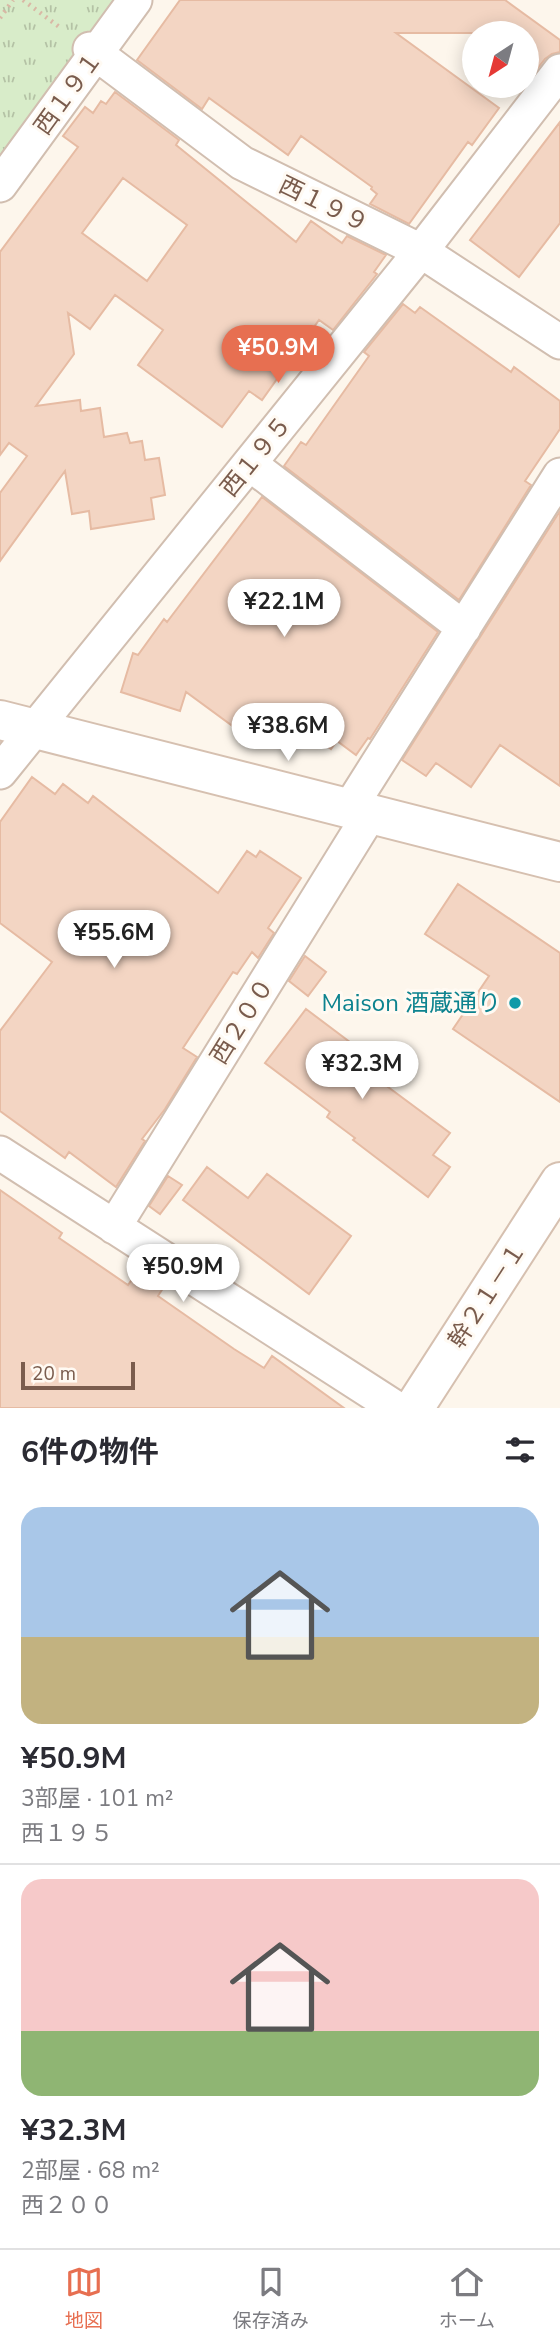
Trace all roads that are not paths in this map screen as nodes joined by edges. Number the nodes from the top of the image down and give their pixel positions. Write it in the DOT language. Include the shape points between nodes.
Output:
graph roads {
  1 [pos="135,0"];
  2 [pos="93,51"];
  3 [pos="560,71"];
  4 [pos="0,185"];
  5 [pos="421,251"];
  6 [pos="560,342"];
  7 [pos="250,464"];
  8 [pos="560,475"];
  9 [pos="464,628"];
  10 [pos="17,725"];
  11 [pos="0,772"];
  12 [pos="360,812"];
  13 [pos="560,862"];
  14 [pos="0,1153"];
  15 [pos="560,1182"];
  16 [pos="114,1227"];
  17 [pos="396,1408"];
  18 [pos="414,1408"];
  1 -- 2 [label="street, 西１９１"];
  2 -- 4 [label="street, 西１９１"];
  2 -- 5 [label="street, 西１９９" via="242,163"];
  3 -- 5 [label="street, 西１９５"];
  5 -- 6 [label="street, 西１９９"];
  5 -- 7 [label="street, 西１９５"];
  7 -- 9 [label="street"];
  7 -- 10 [label="street, 西１９５"];
  8 -- 9 [label="street, 西２００"];
  9 -- 12 [label="street, 西２００"];
  10 -- 11 [label="street, 西１９５"];
  10 -- 12 [label="street"];
  12 -- 13 [label="street"];
  12 -- 16 [label="street, 西２００"];
  14 -- 16 [label="street"];
  15 -- 18 [label="street, 幹２１－１"];
  16 -- 17 [label="street"];
}
